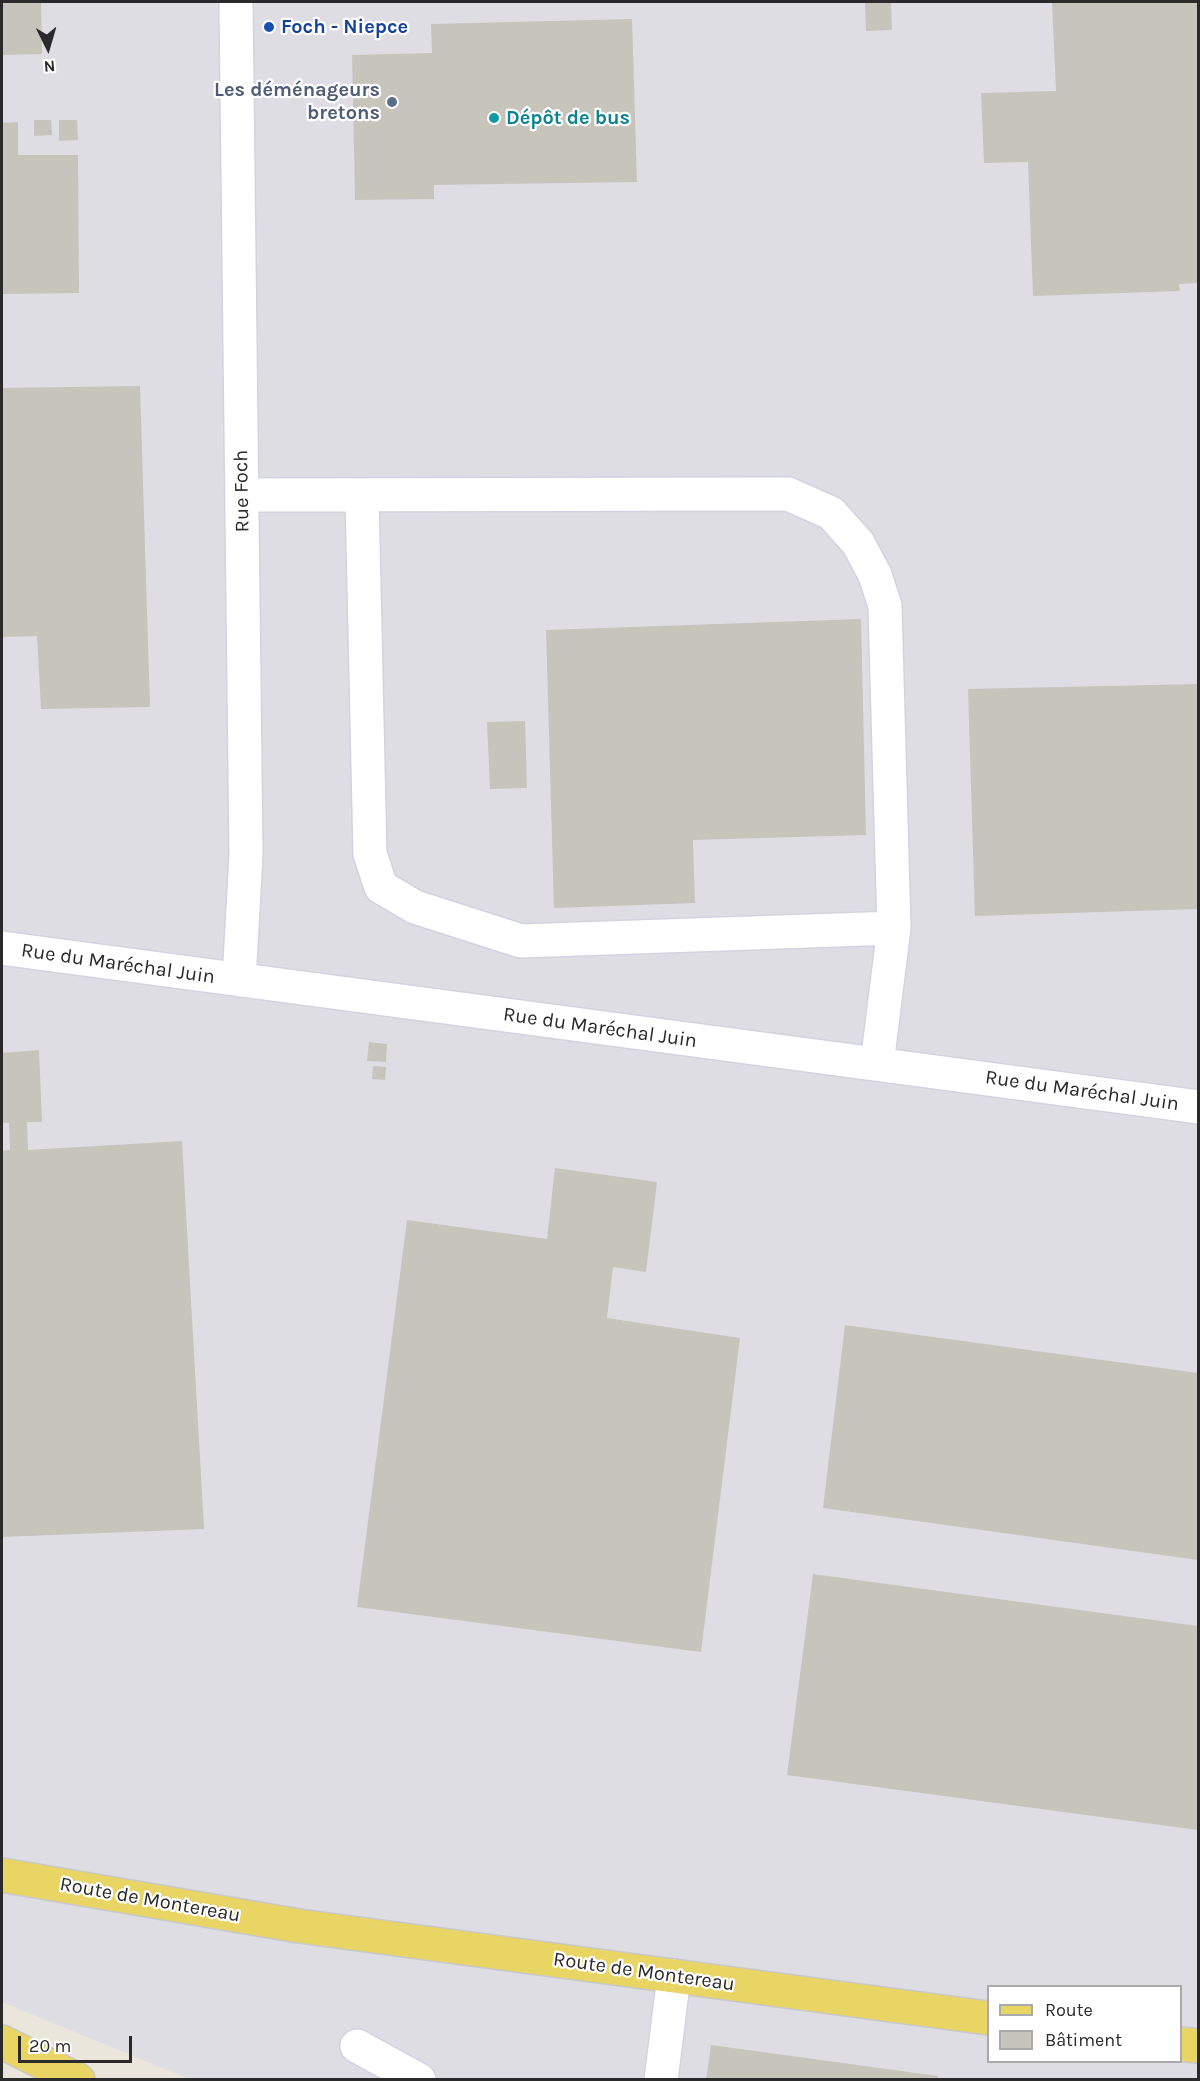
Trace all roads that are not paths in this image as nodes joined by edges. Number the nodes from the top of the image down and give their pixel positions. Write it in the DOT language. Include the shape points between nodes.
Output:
graph roads {
  1 [pos="236,2"];
  2 [pos="242,495"];
  3 [pos="362,496"];
  4 [pos="894,928"];
  5 [pos="2,948"];
  6 [pos="239,980"];
  7 [pos="877,1064"];
  8 [pos="1198,1107"];
  9 [pos="2,1875"];
  10 [pos="2,1898"];
  11 [pos="298,1926"];
  12 [pos="674,1976"];
  13 [pos="987,2018"];
  14 [pos="2,2042"];
  15 [pos="1182,2044"];
  16 [pos="357,2046"];
  17 [pos="1198,2046"];
  18 [pos="78,2079"];
  19 [pos="419,2079"];
  20 [pos="661,2079"];
  1 -- 2 [label="street, Rue Foch"];
  2 -- 3 [label="street"];
  2 -- 6 [label="street, Rue Foch" via="246,855"];
  3 -- 4 [label="street" via="788,494 831,513 858,543 875,575 885,606"];
  3 -- 4 [label="street" via="370,854 381,887 415,907 521,941"];
  4 -- 7 [label="street"];
  5 -- 6 [label="street, Rue du Maréchal Juin"];
  6 -- 7 [label="street, Rue du Maréchal Juin"];
  7 -- 8 [label="street, Rue du Maréchal Juin"];
  9 -- 11 [label="main road, Route de Montereau"];
  10 -- 11 [label="main road, Route de Montereau"];
  11 -- 12 [label="main road, Route de Montereau"];
  12 -- 13 [label="main road, Route de Montereau"];
  12 -- 20 [label="street"];
  14 -- 18 [label="main road"];
  15 -- 17 [label="main road"];
  16 -- 19 [label="street"];
}
